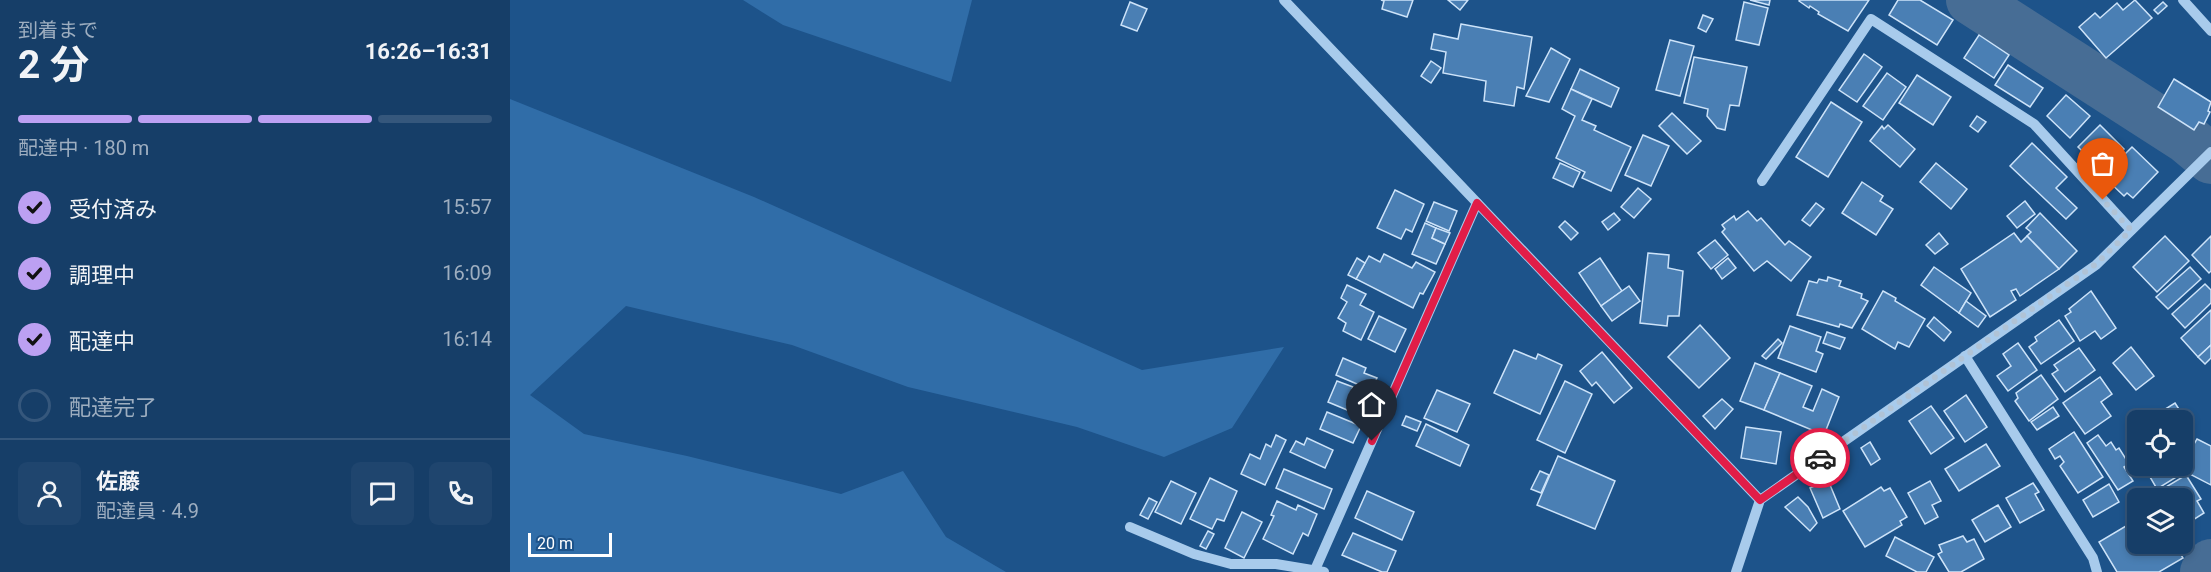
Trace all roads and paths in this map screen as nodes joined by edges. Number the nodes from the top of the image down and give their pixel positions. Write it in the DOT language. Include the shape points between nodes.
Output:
graph roads {
  1 [pos="1284,0"];
  2 [pos="2183,0"];
  3 [pos="2211,31"];
  4 [pos="2211,152"];
  5 [pos="1762,181"];
  6 [pos="1477,203"];
  7 [pos="2131,230"];
  8 [pos="1965,356"];
  9 [pos="1760,500"];
  10 [pos="1130,527"];
  11 [pos="1737,570"];
  12 [pos="1318,571"];
  13 [pos="2097,572"];
  1 -- 6 [label="street"];
  2 -- 3 [label="street"];
  4 -- 7 [label="street"];
  5 -- 7 [label="street" via="1871,20 2034,124"];
  6 -- 9 [label="street"];
  6 -- 12 [label="street"];
  7 -- 8 [label="street" via="2096,264"];
  8 -- 9 [label="street"];
  8 -- 13 [label="street" via="2093,558"];
  9 -- 11 [label="street"];
  10 -- 12 [label="street" via="1194,554 1231,564 1276,564"];
}
